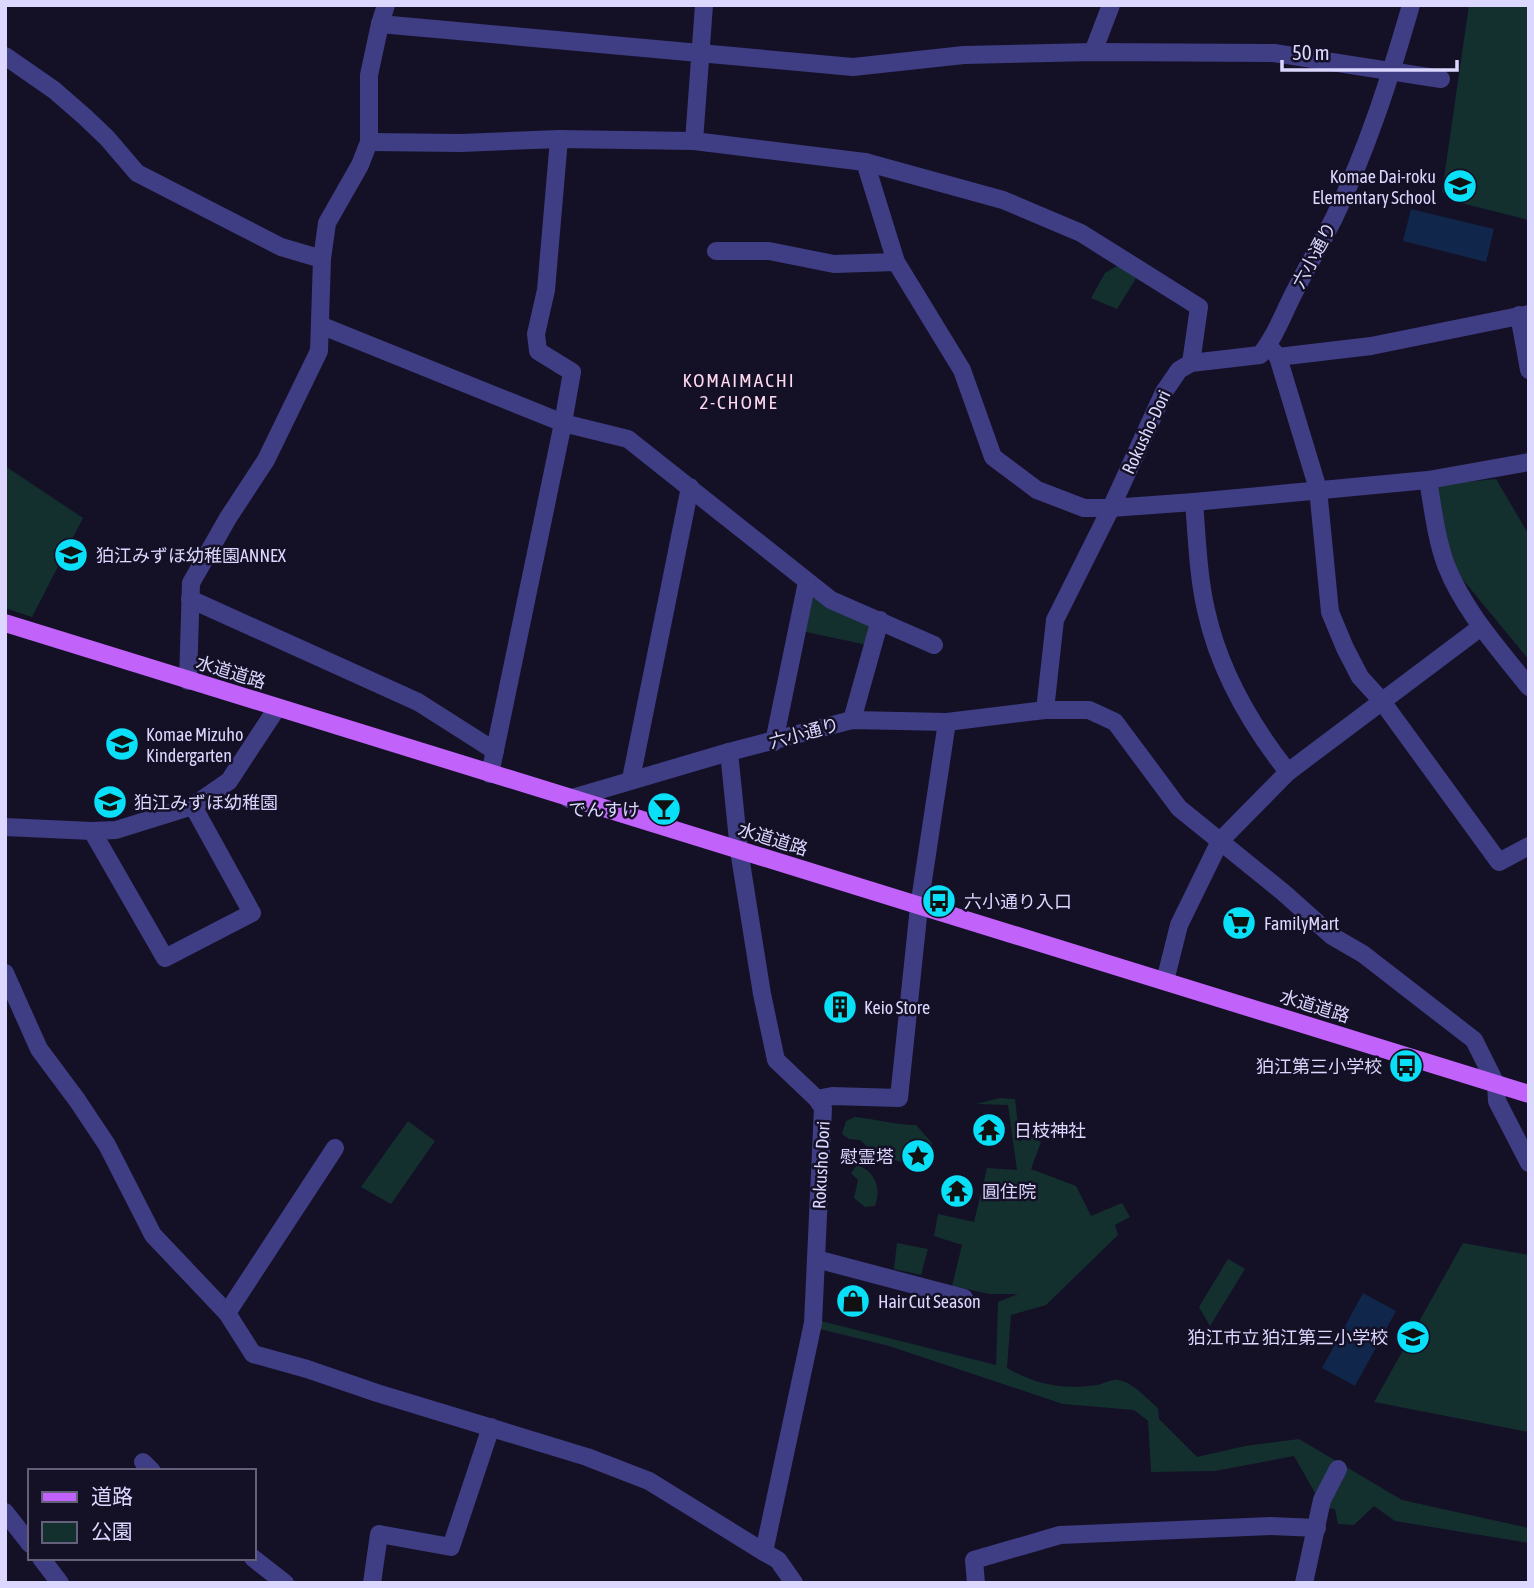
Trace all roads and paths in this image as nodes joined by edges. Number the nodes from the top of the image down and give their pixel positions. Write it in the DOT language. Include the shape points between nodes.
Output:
graph roads {
  1 [pos="386,5"];
  2 [pos="704,5"];
  3 [pos="1111,5"];
  4 [pos="1411,5"];
  5 [pos="380,24"];
  6 [pos="701,52"];
  7 [pos="1093,52"];
  8 [pos="5,56"];
  9 [pos="1391,72"];
  10 [pos="1441,79"];
  11 [pos="559,139"];
  12 [pos="694,141"];
  13 [pos="369,142"];
  14 [pos="865,162"];
  15 [pos="716,251"];
  16 [pos="322,259"];
  17 [pos="896,262"];
  18 [pos="1524,315"];
  19 [pos="320,325"];
  20 [pos="1273,351"];
  21 [pos="1191,363"];
  22 [pos="1529,370"];
  23 [pos="563,423"];
  24 [pos="1529,462"];
  25 [pos="1428,480"];
  26 [pos="690,487"];
  27 [pos="1318,489"];
  28 [pos="1194,502"];
  29 [pos="1111,508"];
  30 [pos="807,582"];
  31 [pos="190,599"];
  32 [pos="880,620"];
  33 [pos="5,623"];
  34 [pos="1481,627"];
  35 [pos="934,645"];
  36 [pos="188,681"];
  37 [pos="1529,687"];
  38 [pos="1381,700"];
  39 [pos="277,708"];
  40 [pos="1045,710"];
  41 [pos="852,720"];
  42 [pos="947,722"];
  43 [pos="774,742"];
  44 [pos="495,751"];
  45 [pos="729,752"];
  46 [pos="1288,772"];
  47 [pos="490,774"];
  48 [pos="631,779"];
  49 [pos="569,799"];
  50 [pos="193,806"];
  51 [pos="5,827"];
  52 [pos="92,831"];
  53 [pos="1220,841"];
  54 [pos="1529,846"];
  55 [pos="739,850"];
  56 [pos="919,907"];
  57 [pos="5,973"];
  58 [pos="1165,981"];
  59 [pos="1496,1084"];
  60 [pos="1529,1094"];
  61 [pos="817,1099"];
  62 [pos="334,1148"];
  63 [pos="1529,1163"];
  64 [pos="816,1259"];
  65 [pos="964,1298"];
  66 [pos="226,1313"];
  67 [pos="491,1427"];
  68 [pos="1338,1469"];
  69 [pos="5,1512"];
  70 [pos="1317,1528"];
  71 [pos="28,1541"];
  72 [pos="764,1552"];
  73 [pos="43,1560"];
  74 [pos="256,1560"];
  75 [pos="61,1583"];
  76 [pos="285,1583"];
  77 [pos="372,1583"];
  78 [pos="794,1583"];
  79 [pos="976,1583"];
  80 [pos="1304,1583"];
  1 -- 5 [label="street"];
  2 -- 6 [label="street"];
  3 -- 7 [label="street"];
  4 -- 9 [label="street, 六小通り"];
  5 -- 6 [label="street"];
  5 -- 13 [label="street" via="369,75"];
  6 -- 7 [label="street" via="853,67 964,55"];
  6 -- 12 [label="street"];
  7 -- 9 [label="street" via="1274,53"];
  8 -- 16 [label="street" via="85,117 137,173 281,247"];
  9 -- 10 [label="street"];
  9 -- 20 [label="street, 六小通り" via="1334,217 1279,320"];
  11 -- 12 [label="street"];
  11 -- 13 [label="street"];
  11 -- 23 [label="street" via="545,290 536,334 538,351 572,372"];
  12 -- 14 [label="street"];
  13 -- 16 [label="street" via="327,223"];
  14 -- 17 [label="street"];
  14 -- 21 [label="street" via="1003,200 1081,233 1199,307"];
  15 -- 17 [label="street" via="769,251 834,264"];
  16 -- 19 [label="street"];
  17 -- 29 [label="street" via="962,370 992,457 1037,490 1084,508"];
  18 -- 20 [label="street" via="1371,346"];
  18 -- 22 [label="street"];
  19 -- 23 [label="street"];
  19 -- 31 [label="street" via="319,351 265,460 191,583"];
  20 -- 21 [label="street"];
  20 -- 27 [label="street"];
  21 -- 29 [label="street, Rokusho-Dori" via="1179,370 1164,392"];
  23 -- 26 [label="street" via="628,439"];
  23 -- 44 [label="street"];
  24 -- 25 [label="street"];
  25 -- 27 [label="street"];
  25 -- 34 [label="street" via="1447,567"];
  26 -- 30 [label="street"];
  26 -- 48 [label="street"];
  27 -- 28 [label="street"];
  27 -- 38 [label="street" via="1330,612 1360,677"];
  28 -- 29 [label="street"];
  28 -- 46 [label="street" via="1205,608 1216,648 1249,716"];
  29 -- 40 [label="street, Rokusho-Dori" via="1055,620"];
  30 -- 32 [label="street" via="831,600"];
  30 -- 43 [label="street"];
  31 -- 36 [label="street"];
  31 -- 44 [label="street" via="418,702"];
  32 -- 35 [label="street"];
  32 -- 41 [label="street"];
  33 -- 36 [label="main road, 水道道路"];
  34 -- 37 [label="street"];
  34 -- 38 [label="street"];
  36 -- 39 [label="main road, 水道道路"];
  38 -- 46 [label="street"];
  38 -- 54 [label="street" via="1499,862"];
  39 -- 47 [label="main road, 水道道路"];
  39 -- 50 [label="street" via="229,781"];
  40 -- 42 [label="street, 六小通り"];
  40 -- 53 [label="street, 六小通り" via="1089,710 1115,722 1179,807"];
  41 -- 42 [label="street, 六小通り"];
  41 -- 43 [label="street, 六小通り"];
  42 -- 56 [label="street"];
  43 -- 45 [label="street, 六小通り"];
  44 -- 47 [label="street"];
  45 -- 48 [label="street, 六小通り"];
  45 -- 55 [label="street, Rokusho Dori"];
  46 -- 53 [label="street"];
  47 -- 49 [label="main road, 水道道路"];
  48 -- 49 [label="street, 六小通り"];
  49 -- 55 [label="main road, 水道道路"];
  50 -- 52 [label="street" via="116,830"];
  50 -- 52 [label="street" via="252,913 165,958"];
  51 -- 52 [label="street"];
  53 -- 58 [label="street" via="1179,925"];
  53 -- 59 [label="street, 六小通り" via="1332,936 1363,954 1474,1040"];
  55 -- 56 [label="main road, 水道道路"];
  55 -- 61 [label="street, Rokusho Dori" via="776,1060"];
  56 -- 58 [label="main road, 水道道路"];
  56 -- 61 [label="street" via="899,1098"];
  57 -- 66 [label="street" via="39,1049 113,1154 153,1235"];
  58 -- 59 [label="main road, 水道道路"];
  59 -- 60 [label="main road, 水道道路"];
  59 -- 63 [label="street, 六小通り" via="1497,1101"];
  61 -- 64 [label="street, Rokusho Dori" via="824,1108"];
  62 -- 66 [label="street"];
  64 -- 65 [label="street"];
  64 -- 72 [label="street, Rokusho Dori" via="813,1322"];
  66 -- 67 [label="street" via="253,1354"];
  67 -- 72 [label="street" via="649,1481"];
  67 -- 77 [label="street" via="451,1546 379,1534"];
  68 -- 70 [label="street" via="1322,1500"];
  69 -- 71 [label="street"];
  70 -- 79 [label="street" via="1060,1535 974,1560"];
  70 -- 80 [label="street"];
  72 -- 78 [label="street" via="778,1560"];
  73 -- 75 [label="street"];
  74 -- 76 [label="street"];
}
